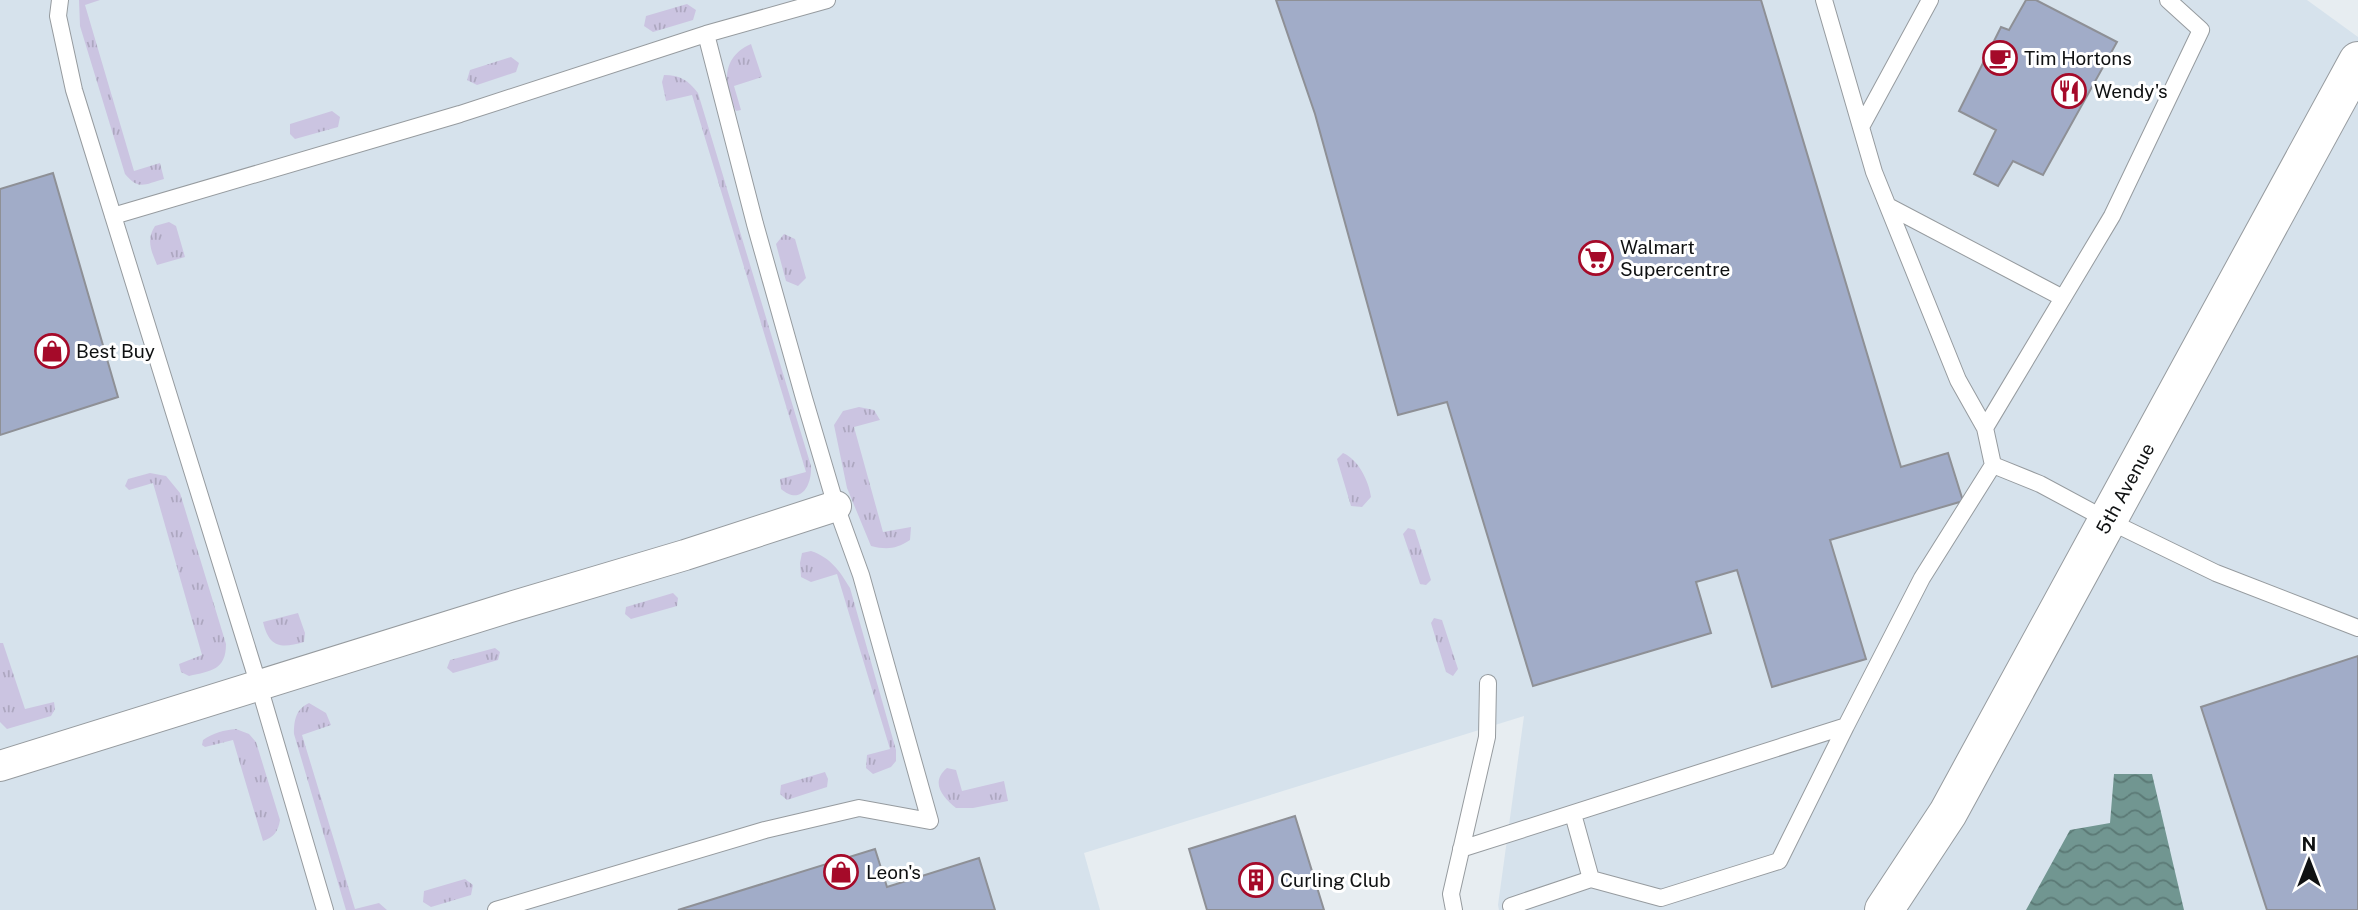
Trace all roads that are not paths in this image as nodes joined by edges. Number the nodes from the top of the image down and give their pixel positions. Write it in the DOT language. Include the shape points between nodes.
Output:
graph roads {
  1 [pos="60,0"];
  2 [pos="827,0"];
  3 [pos="1824,0"];
  4 [pos="1930,0"];
  5 [pos="2168,0"];
  6 [pos="706,34"];
  7 [pos="2358,61"];
  8 [pos="1861,127"];
  9 [pos="1888,206"];
  10 [pos="113,216"];
  11 [pos="2063,298"];
  12 [pos="1985,428"];
  13 [pos="1993,465"];
  14 [pos="836,506"];
  15 [pos="2107,520"];
  16 [pos="2358,628"];
  17 [pos="1488,683"];
  18 [pos="259,685"];
  19 [pos="1846,726"];
  20 [pos="0,766"];
  21 [pos="1573,814"];
  22 [pos="1461,849"];
  23 [pos="1591,879"];
  24 [pos="1511,906"];
  25 [pos="325,910"];
  26 [pos="496,910"];
  27 [pos="1454,910"];
  28 [pos="1884,910"];
  1 -- 10 [label="lane" via="58,16 74,90"];
  2 -- 6 [label="lane"];
  3 -- 8 [label="lane"];
  4 -- 8 [label="lane"];
  5 -- 11 [label="lane" via="2202,30 2112,216"];
  6 -- 10 [label="lane" via="460,114"];
  6 -- 14 [label="lane"];
  7 -- 15 [label="street, 5th Avenue"];
  8 -- 9 [label="lane"];
  9 -- 11 [label="lane"];
  9 -- 12 [label="lane" via="1958,380"];
  10 -- 18 [label="lane"];
  11 -- 12 [label="lane"];
  12 -- 13 [label="lane"];
  13 -- 15 [label="lane"];
  13 -- 19 [label="lane" via="1922,578"];
  14 -- 18 [label="street"];
  14 -- 26 [label="lane" via="861,576 930,821 859,808 765,830"];
  15 -- 16 [label="lane" via="2216,573"];
  15 -- 28 [label="street, 5th Avenue" via="1948,813"];
  17 -- 22 [label="lane" via="1487,737"];
  18 -- 20 [label="street"];
  18 -- 25 [label="lane"];
  19 -- 21 [label="lane"];
  19 -- 23 [label="lane" via="1779,861 1661,898"];
  21 -- 22 [label="lane"];
  21 -- 23 [label="lane"];
  22 -- 27 [label="lane" via="1451,894"];
  23 -- 24 [label="lane"];
}
